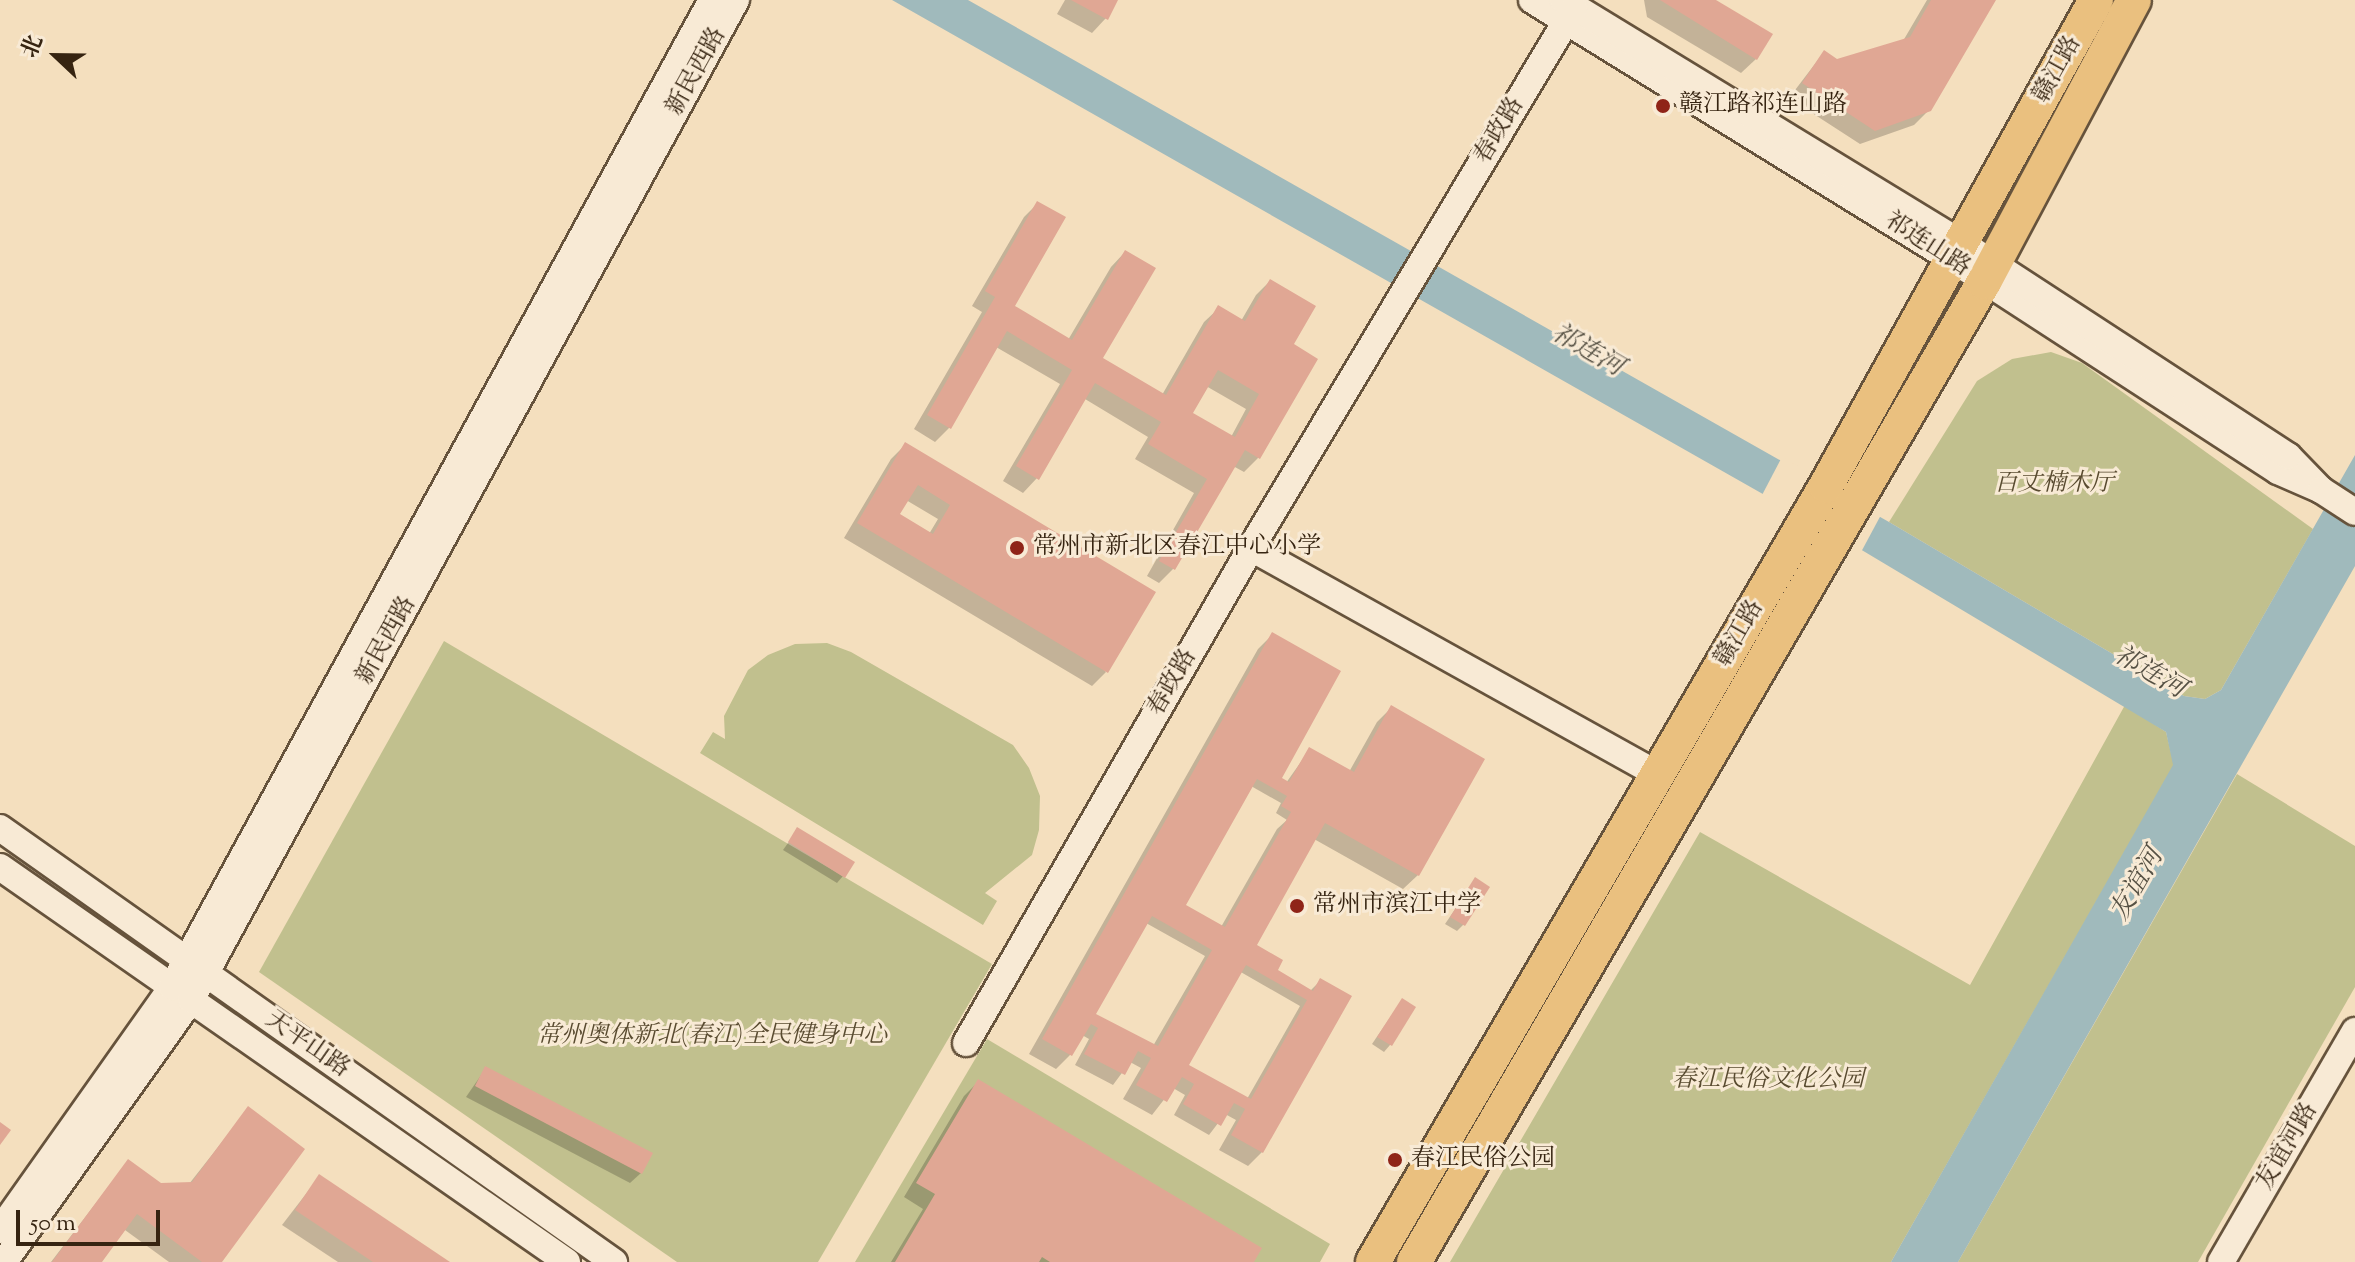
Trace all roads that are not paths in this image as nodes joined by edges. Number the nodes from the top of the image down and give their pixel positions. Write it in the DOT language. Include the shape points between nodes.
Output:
graph roads {
  1 [pos="712,0"];
  2 [pos="736,0"];
  3 [pos="1532,0"];
  4 [pos="2096,0"];
  5 [pos="2134,0"];
  6 [pos="1570,7"];
  7 [pos="1958,252"];
  8 [pos="1988,274"];
  9 [pos="2355,512"];
  10 [pos="1251,548"];
  11 [pos="1659,775"];
  12 [pos="0,828"];
  13 [pos="0,867"];
  14 [pos="196,967"];
  15 [pos="182,993"];
  16 [pos="2355,1031"];
  17 [pos="966,1043"];
  18 [pos="0,1230"];
  19 [pos="4,1262"];
  20 [pos="567,1262"];
  21 [pos="614,1262"];
  22 [pos="1373,1262"];
  23 [pos="1414,1262"];
  24 [pos="2221,1262"];
  1 -- 14 [label="street, 新民西路"];
  2 -- 14 [label="street, 新民西路"];
  3 -- 6 [label="street, 祁连山路"];
  4 -- 7 [label="main road, 赣江路"];
  5 -- 8 [label="main road, 赣江路"];
  6 -- 7 [label="street, 祁连山路"];
  6 -- 10 [label="street, 春政路"];
  7 -- 8 [label="street, 祁连山路"];
  7 -- 11 [label="main road, 赣江路"];
  8 -- 9 [label="street, 祁连山路" via="2288,456 2321,490"];
  8 -- 23 [label="main road, 赣江路"];
  10 -- 11 [label="street"];
  10 -- 17 [label="street, 春政路"];
  11 -- 22 [label="main road, 赣江路"];
  12 -- 14 [label="street, 天平山路"];
  13 -- 15 [label="street, 天平山路"];
  14 -- 15 [label="street, 新民西路"];
  14 -- 21 [label="street, 天平山路"];
  15 -- 18 [label="street, 新民西路"];
  15 -- 19 [label="street, 新民西路"];
  15 -- 20 [label="street, 天平山路"];
  16 -- 24 [label="street, 友谊河路"];
}
